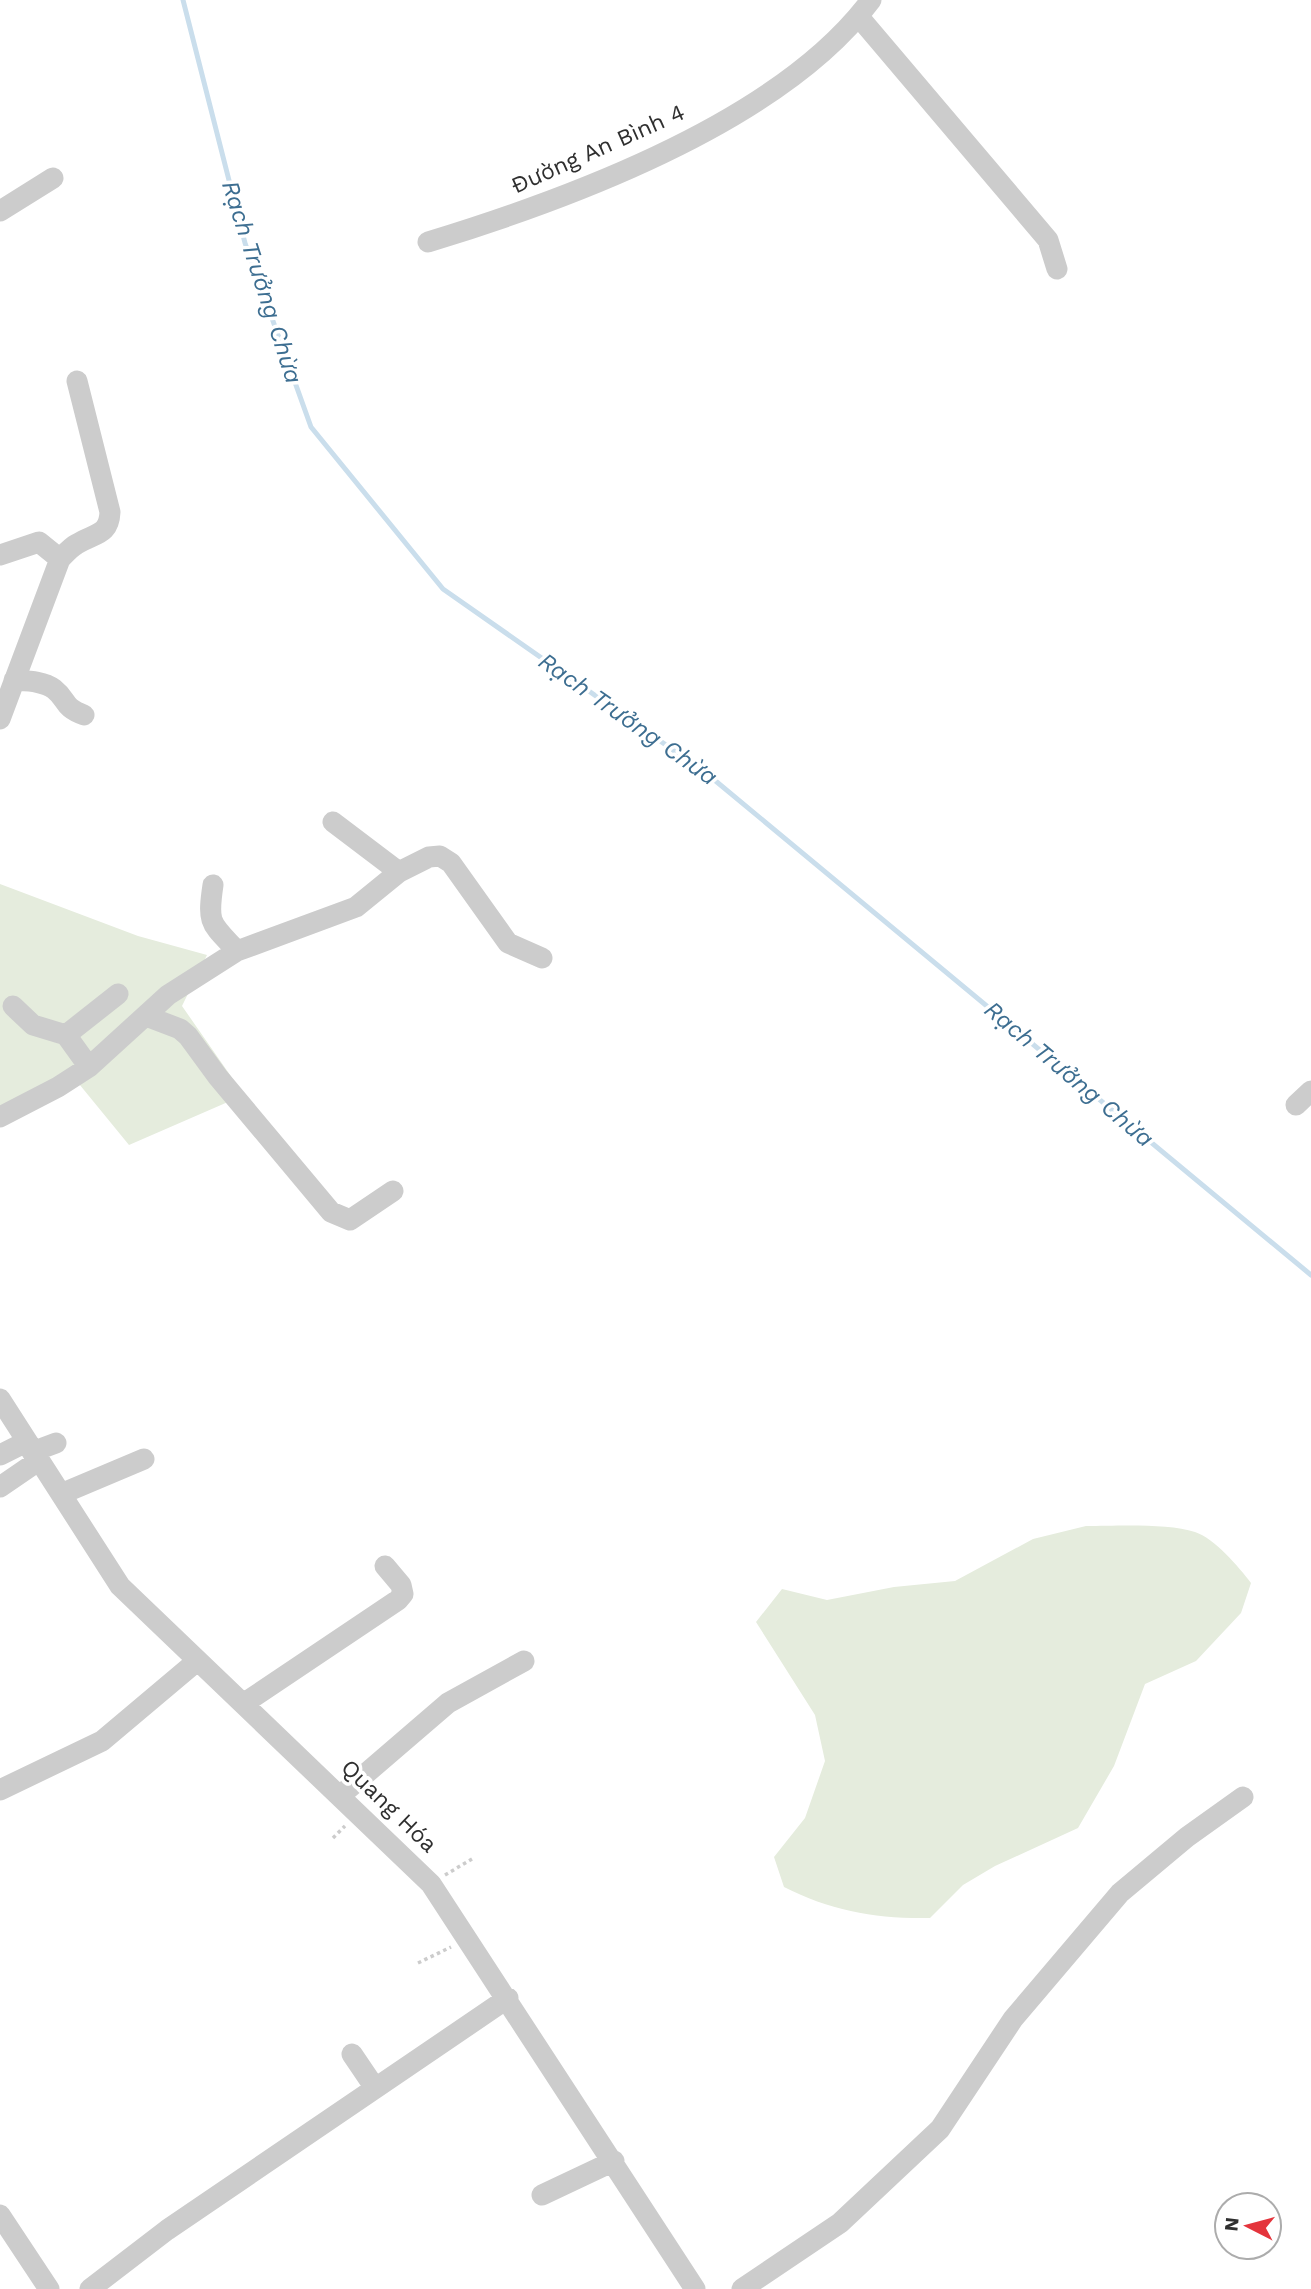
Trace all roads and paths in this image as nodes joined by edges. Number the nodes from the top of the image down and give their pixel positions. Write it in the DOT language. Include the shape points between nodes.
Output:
graph roads {
  1 [pos="865,8"];
  2 [pos="53,178"];
  3 [pos="0,211"];
  4 [pos="428,242"];
  5 [pos="1057,269"];
  6 [pos="77,381"];
  7 [pos="0,555"];
  8 [pos="60,559"];
  9 [pos="14,680"];
  10 [pos="84,715"];
  11 [pos="0,719"];
  12 [pos="333,822"];
  13 [pos="399,872"];
  14 [pos="213,885"];
  15 [pos="237,951"];
  16 [pos="542,958"];
  17 [pos="118,994"];
  18 [pos="13,1006"];
  19 [pos="146,1016"];
  20 [pos="66,1035"];
  21 [pos="89,1066"];
  22 [pos="0,1117"];
  23 [pos="393,1191"];
  24 [pos="0,1399"];
  25 [pos="56,1443"];
  26 [pos="32,1452"];
  27 [pos="0,1455"];
  28 [pos="144,1459"];
  29 [pos="0,1487"];
  30 [pos="61,1494"];
  31 [pos="385,1566"];
  32 [pos="197,1661"];
  33 [pos="524,1661"];
  34 [pos="243,1704"];
  35 [pos="0,1790"];
  36 [pos="341,1795"];
  37 [pos="1243,1797"];
  38 [pos="472,1860"];
  39 [pos="431,1884"];
  40 [pos="468,1938"];
  41 [pos="418,1963"];
  42 [pos="508,1998"];
  43 [pos="352,2054"];
  44 [pos="375,2088"];
  45 [pos="614,2161"];
  46 [pos="542,2195"];
  47 [pos="0,2215"];
  48 [pos="50,2289"];
  49 [pos="90,2289"];
  50 [pos="695,2289"];
  51 [pos="742,2289"];
  1 -- 4 [label="street, Đường An Bình 4" via="828,50 685,143 499,220"];
  1 -- 5 [label="street" via="1048,240"];
  2 -- 3 [label="street"];
  6 -- 8 [label="street" via="110,523 106,531 75,544"];
  7 -- 8 [label="street" via="39,542"];
  8 -- 9 [label="street"];
  9 -- 10 [label="street" via="41,683 55,690 69,709"];
  9 -- 11 [label="street"];
  12 -- 13 [label="street"];
  13 -- 15 [label="street" via="356,907"];
  13 -- 16 [label="street" via="440,856 451,863 508,943"];
  14 -- 15 [label="street" via="209,914 213,925"];
  15 -- 19 [label="street" via="188,980"];
  17 -- 20 [label="street"];
  18 -- 20 [label="street" via="33,1025"];
  19 -- 21 [label="street"];
  19 -- 23 [label="street" via="188,1036 331,1212 350,1220"];
  20 -- 21 [label="street"];
  21 -- 22 [label="street"];
  24 -- 26 [label="street, Quang Hóa"];
  25 -- 26 [label="street"];
  26 -- 27 [label="street"];
  26 -- 29 [label="street"];
  26 -- 30 [label="street, Quang Hóa"];
  28 -- 30 [label="street"];
  30 -- 32 [label="street, Quang Hóa" via="120,1586"];
  31 -- 34 [label="street" via="401,1585 403,1594 398,1600"];
  32 -- 34 [label="street, Quang Hóa"];
  32 -- 35 [label="street" via="102,1741"];
  33 -- 36 [label="street" via="448,1703"];
  34 -- 36 [label="street, Quang Hóa"];
  36 -- 39 [label="street, Quang Hóa"];
  37 -- 51 [label="street" via="1120,1893 1013,2019 940,2129 840,2223"];
  38 -- 39 [label="path"];
  39 -- 40 [label="street, Quang Hóa"];
  40 -- 41 [label="path"];
  40 -- 42 [label="street, Quang Hóa"];
  42 -- 44 [label="street"];
  42 -- 45 [label="street, Quang Hóa"];
  43 -- 44 [label="street"];
  44 -- 49 [label="street" via="316,2117"];
  45 -- 46 [label="street"];
  45 -- 50 [label="street, Quang Hóa"];
  47 -- 48 [label="street"];
}
